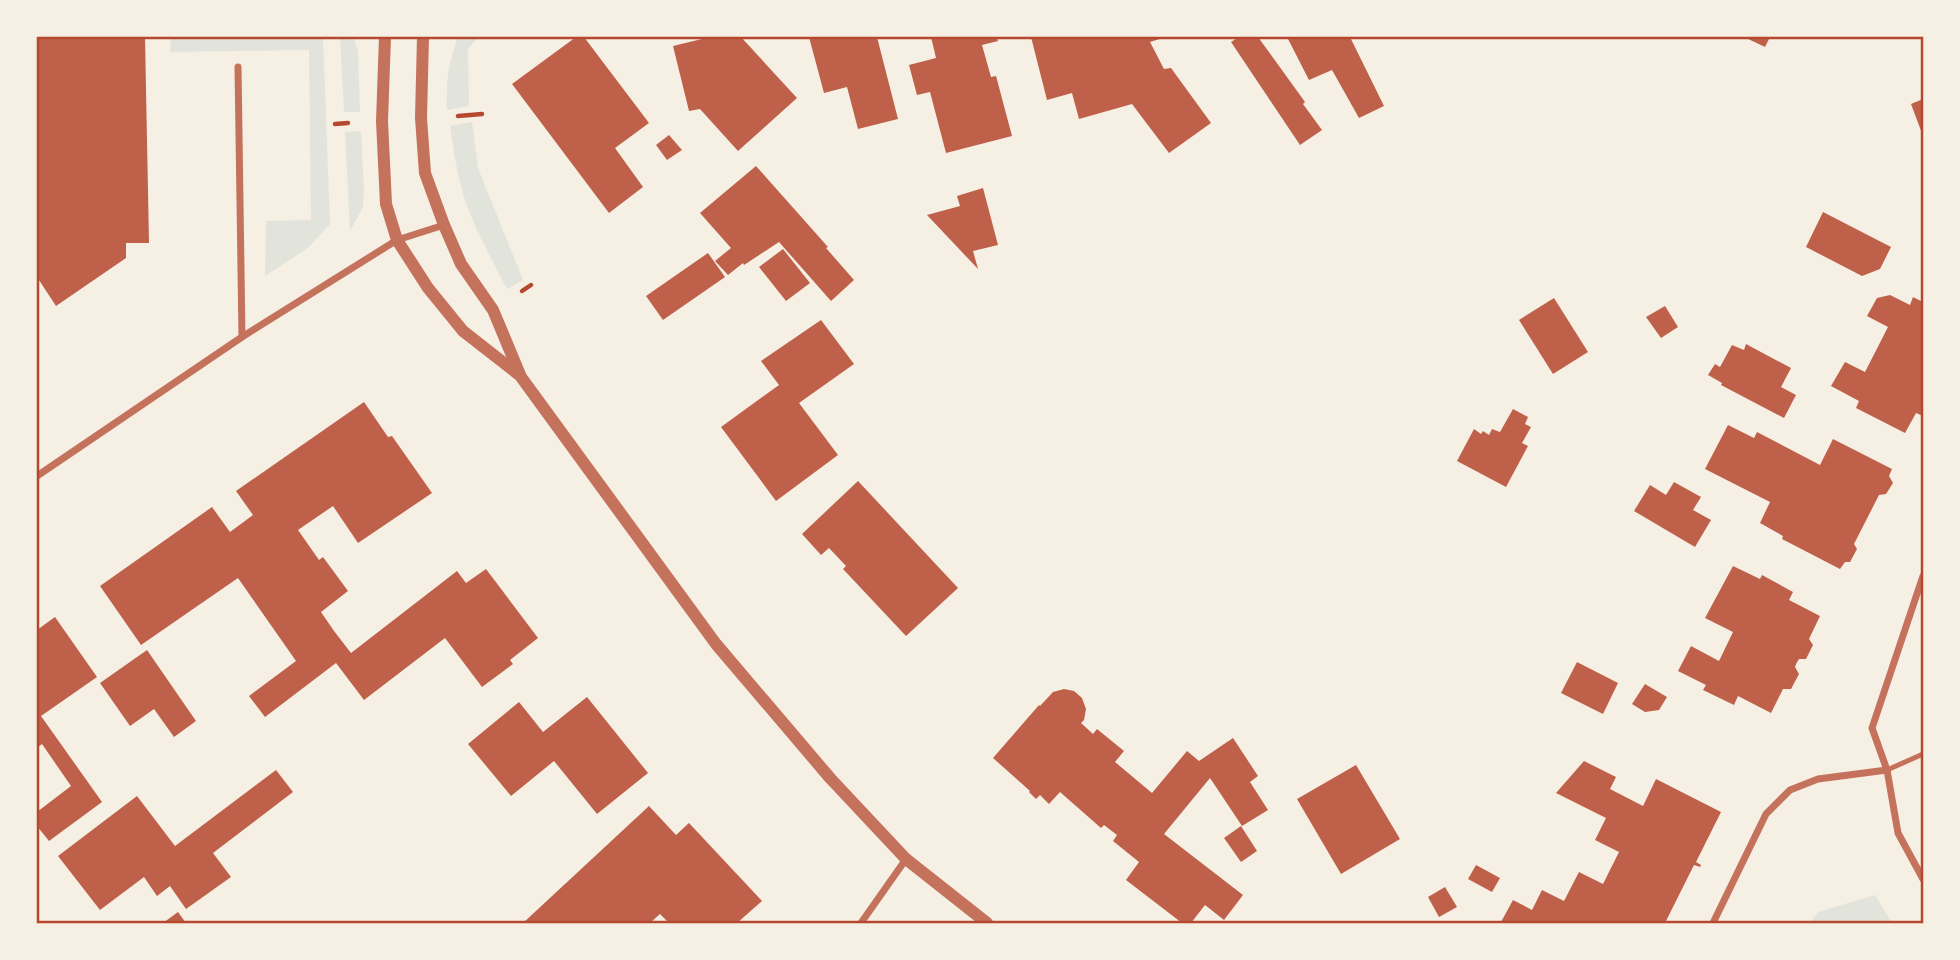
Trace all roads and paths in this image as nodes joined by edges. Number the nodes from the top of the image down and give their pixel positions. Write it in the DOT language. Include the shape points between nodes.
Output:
graph roads {
  1 [pos="385,37"];
  2 [pos="423,37"];
  3 [pos="238,67"];
  4 [pos="444,225"];
  5 [pos="397,240"];
  6 [pos="242,337"];
  7 [pos="521,377"];
  8 [pos="37,476"];
  9 [pos="1923,576"];
  10 [pos="1923,754"];
  11 [pos="1886,770"];
  12 [pos="906,859"];
  13 [pos="1923,879"];
  14 [pos="861,923"];
  15 [pos="987,923"];
  16 [pos="1713,923"];
  1 -- 5 [label="street" via="382,121 386,204"];
  2 -- 4 [label="street" via="425,173"];
  3 -- 6 [label="street"];
  4 -- 5 [label="street"];
  4 -- 7 [label="street" via="461,264 493,310"];
  5 -- 6 [label="street"];
  5 -- 7 [label="street" via="463,331"];
  6 -- 8 [label="street"];
  7 -- 12 [label="street" via="716,644"];
  9 -- 11 [label="street" via="1872,728"];
  10 -- 11 [label="lane"];
  11 -- 13 [label="street" via="1898,833"];
  11 -- 16 [label="street" via="1818,779 1790,790 1766,814"];
  12 -- 14 [label="street"];
  12 -- 15 [label="street"];
}
